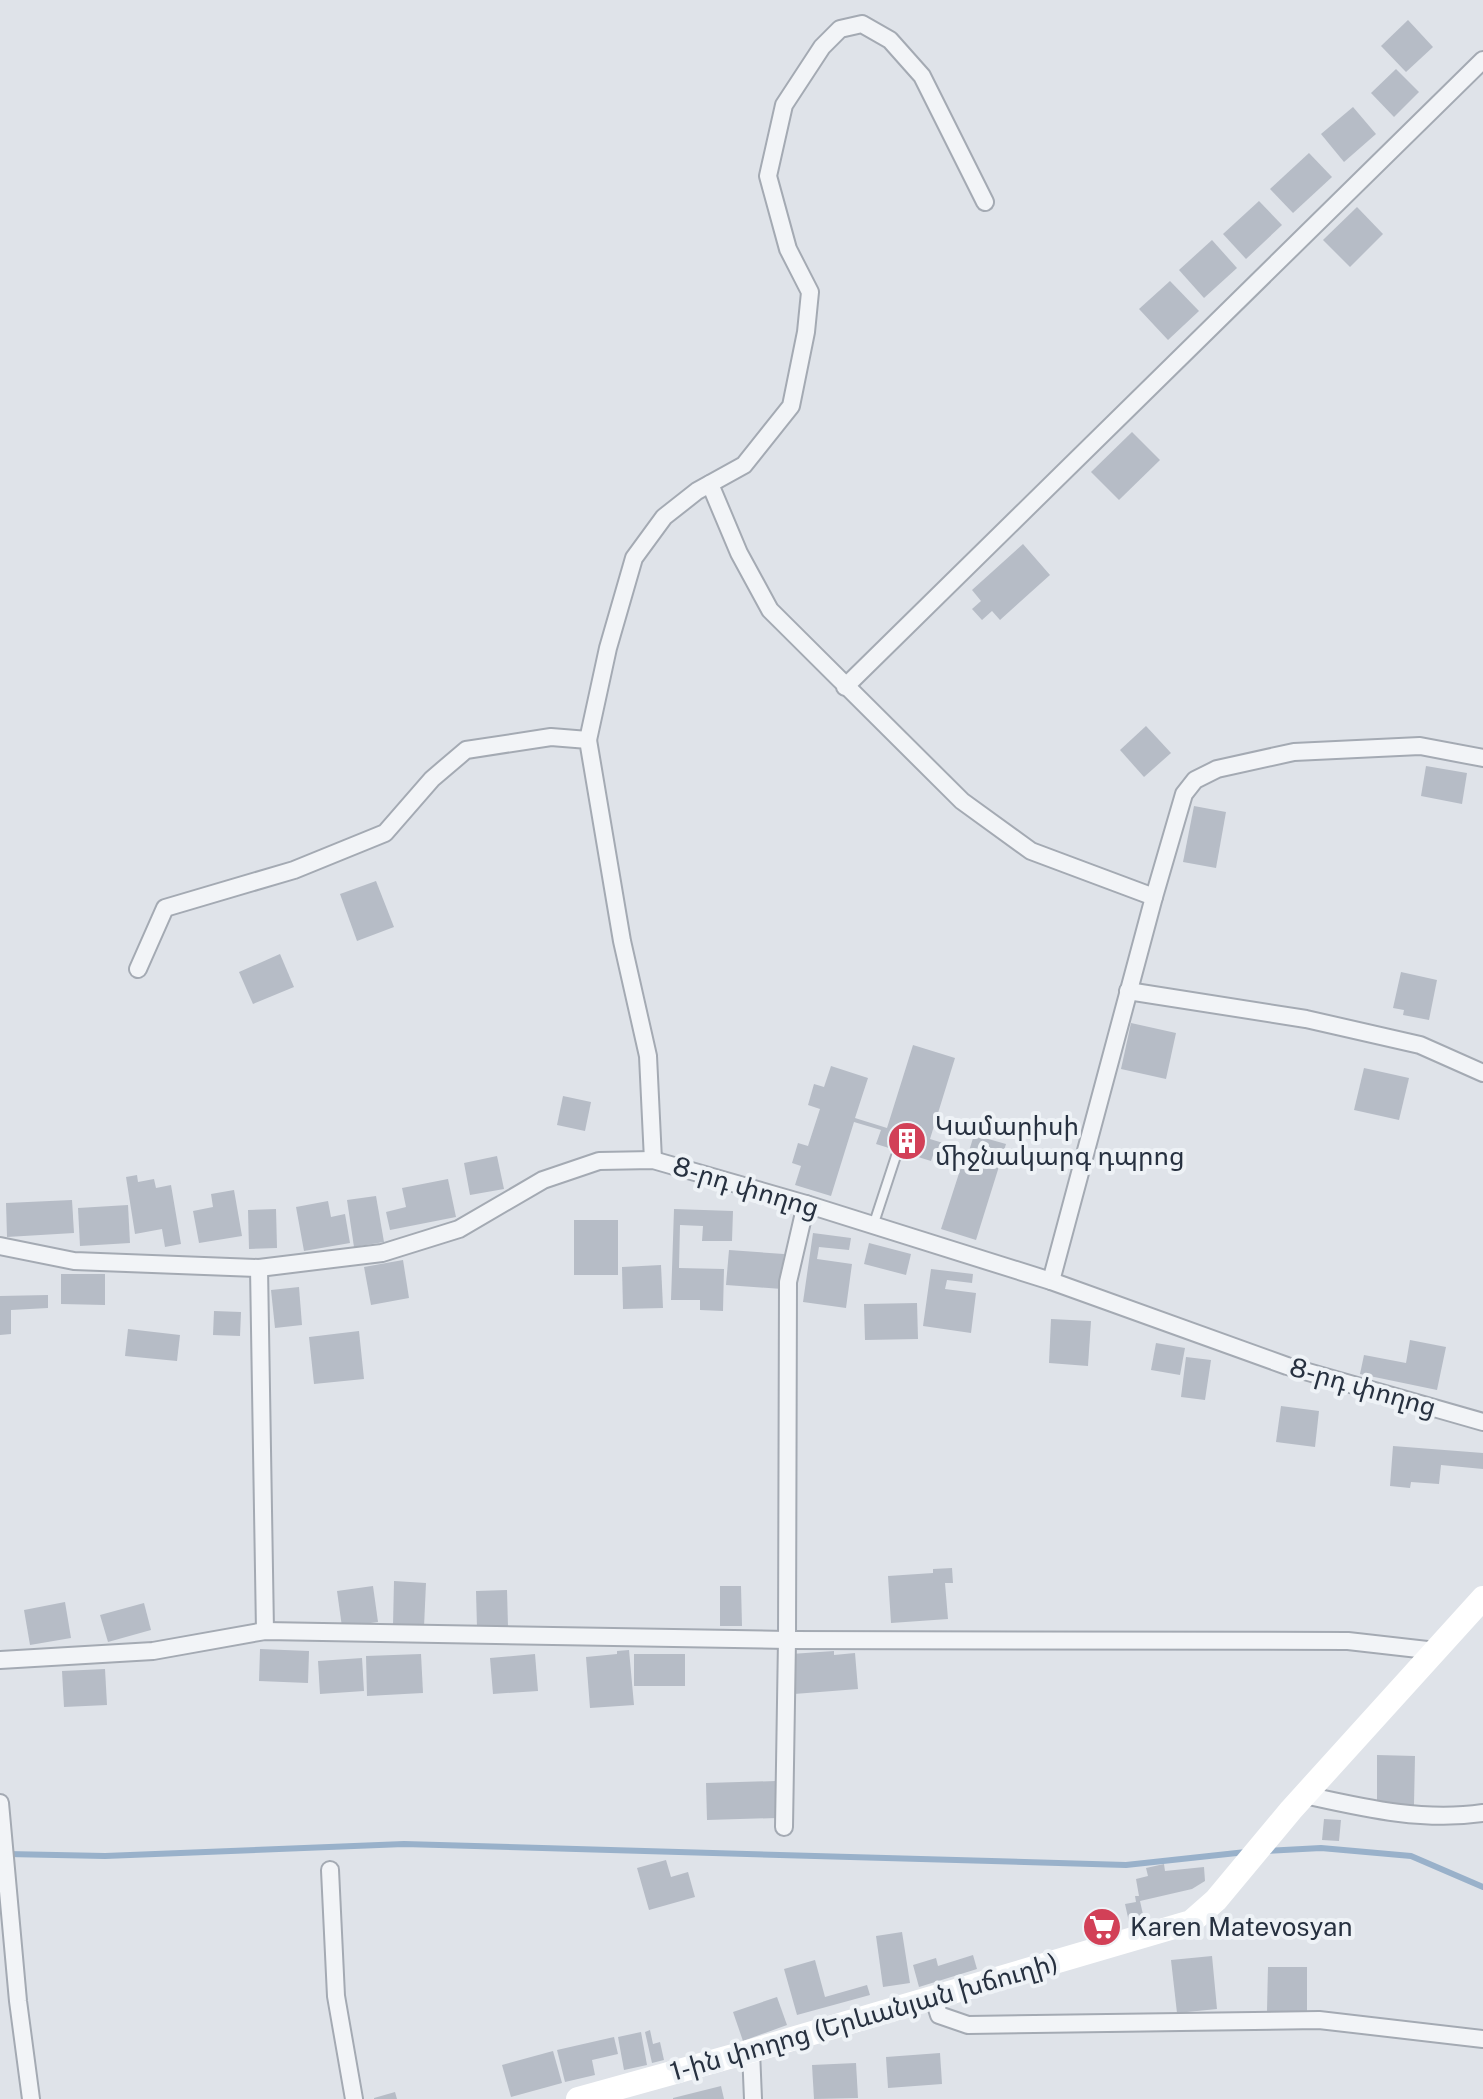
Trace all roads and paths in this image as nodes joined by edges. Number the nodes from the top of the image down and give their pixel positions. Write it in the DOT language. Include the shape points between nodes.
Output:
graph roads {
  1 [pos="1483,60"];
  2 [pos="985,202"];
  3 [pos="710,484"];
  4 [pos="845,687"];
  5 [pos="588,740"];
  6 [pos="1483,758"];
  7 [pos="1154,897"];
  8 [pos="138,969"];
  9 [pos="1128,991"];
  10 [pos="1483,1073"];
  11 [pos="896,1156"];
  12 [pos="653,1160"];
  13 [pos="806,1204"];
  14 [pos="873,1227"];
  15 [pos="0,1246"];
  16 [pos="259,1268"];
  17 [pos="1051,1281"];
  18 [pos="1483,1422"];
  19 [pos="1483,1598"];
  20 [pos="265,1631"];
  21 [pos="787,1640"];
  22 [pos="1436,1651"];
  23 [pos="0,1660"];
  24 [pos="1298,1802"];
  25 [pos="0,1803"];
  26 [pos="1483,1813"];
  27 [pos="784,1827"];
  28 [pos="330,1870"];
  29 [pos="933,1996"];
  30 [pos="18,2001"];
  31 [pos="0,2002"];
  32 [pos="1483,2039"];
  33 [pos="751,2051"];
  34 [pos="31,2099"];
  35 [pos="354,2099"];
  36 [pos="578,2099"];
  37 [pos="753,2099"];
  1 -- 4 [label="street"];
  2 -- 3 [label="street" via="922,76 890,40 862,24 840,29 784,105 768,176 788,249 810,292 791,406 744,465"];
  3 -- 4 [label="street" via="770,610"];
  3 -- 5 [label="street" via="664,517 634,558"];
  4 -- 7 [label="street" via="962,801 1031,851"];
  5 -- 8 [label="street" via="551,737 466,750 432,779 385,833 294,870 165,908"];
  5 -- 12 [label="street" via="622,941 648,1056"];
  6 -- 7 [label="street" via="1420,746 1294,752 1217,769 1195,780 1184,794"];
  7 -- 9 [label="street"];
  9 -- 10 [label="street" via="1306,1019 1420,1045"];
  9 -- 17 [label="street"];
  11 -- 14 [label="lane"];
  12 -- 13 [label="street, 8-րդ փողոց"];
  12 -- 16 [label="street, 8-րդ փողոց" via="599,1161 543,1180 459,1229 382,1253"];
  13 -- 14 [label="street, 8-րդ փողոց"];
  13 -- 21 [label="street" via="788,1282"];
  14 -- 17 [label="street, 8-րդ փողոց"];
  15 -- 16 [label="street, 8-րդ փողոց" via="74,1261"];
  16 -- 20 [label="street"];
  17 -- 18 [label="street, 8-րդ փողոց" via="1287,1366"];
  19 -- 22 [label="main road, 1-ին փողոց (Երևանյան խճուղի)"];
  20 -- 21 [label="street"];
  20 -- 23 [label="street" via="153,1651"];
  21 -- 22 [label="street" via="1348,1641"];
  21 -- 27 [label="street"];
  22 -- 24 [label="main road, 1-ին փողոց (Երևանյան խճուղի)"];
  24 -- 26 [label="street" via="1385,1813"];
  24 -- 29 [label="main road, 1-ին փողոց (Երևանյան խճուղի)" via="1216,1900 1191,1922"];
  25 -- 30 [label="street"];
  28 -- 35 [label="street" via="336,1996"];
  29 -- 32 [label="street" via="939,2015 968,2025 1319,2020"];
  29 -- 33 [label="main road, 1-ին փողոց (Երևանյան խճուղի)"];
  30 -- 31 [label="street"];
  30 -- 34 [label="street"];
  33 -- 36 [label="main road, 1-ին փողոց (Երևանյան խճուղի)"];
  33 -- 37 [label="street"];
}
